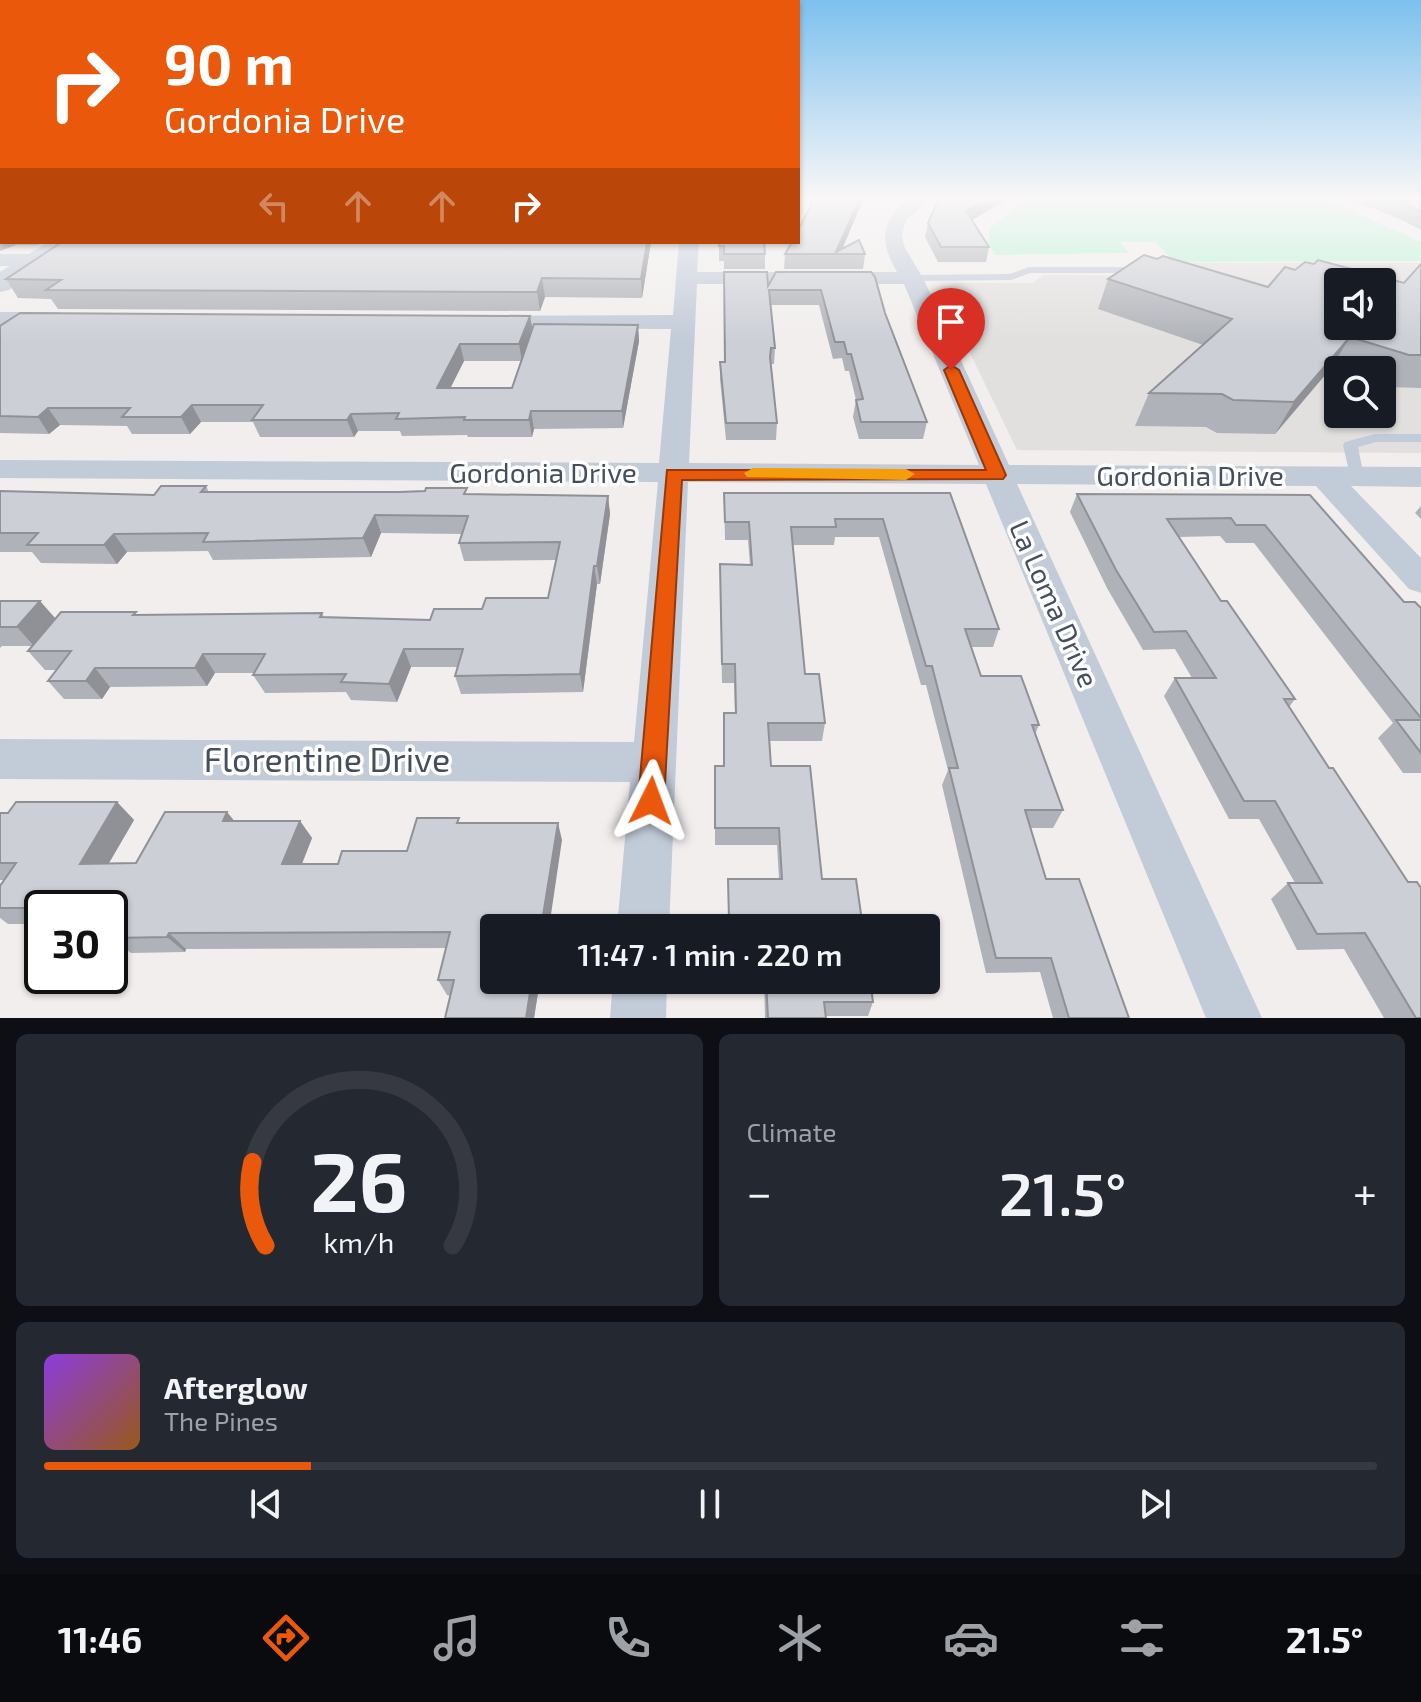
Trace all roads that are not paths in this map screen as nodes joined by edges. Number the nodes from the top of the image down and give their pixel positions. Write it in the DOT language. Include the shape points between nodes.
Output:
graph roads {
  1 [pos="56,248"];
  2 [pos="689,248"];
  3 [pos="897,248"];
  4 [pos="0,260"];
  5 [pos="36,260"];
  6 [pos="1159,270"];
  7 [pos="687,278"];
  8 [pos="912,278"];
  9 [pos="0,284"];
  10 [pos="0,319"];
  11 [pos="75,319"];
  12 [pos="465,321"];
  13 [pos="684,322"];
  14 [pos="1421,438"];
  15 [pos="0,469"];
  16 [pos="673,474"];
  17 [pos="997,475"];
  18 [pos="1340,477"];
  19 [pos="1421,477"];
  20 [pos="1421,580"];
  21 [pos="0,759"];
  22 [pos="653,762"];
  23 [pos="644,914"];
  24 [pos="639,994"];
  25 [pos="638,1018"];
  26 [pos="1234,1018"];
  1 -- 5 [label="street"];
  2 -- 7 [label="street"];
  3 -- 8 [label="street, La Loma Drive"];
  4 -- 5 [label="street"];
  5 -- 9 [label="street"];
  6 -- 8 [label="lane" via="1029,270 1011,277"];
  7 -- 8 [label="street"];
  7 -- 13 [label="street"];
  8 -- 17 [label="street, La Loma Drive"];
  10 -- 11 [label="street"];
  12 -- 13 [label="street"];
  13 -- 16 [label="street"];
  14 -- 18 [label="lane" via="1375,438 1350,445"];
  15 -- 16 [label="street, Gordonia Drive"];
  16 -- 17 [label="street, Gordonia Drive"];
  16 -- 22 [label="street"];
  17 -- 18 [label="street, Gordonia Drive"];
  17 -- 26 [label="street, La Loma Drive"];
  18 -- 19 [label="street, Gordonia Drive"];
  18 -- 20 [label="street"];
  21 -- 22 [label="street, Florentine Drive"];
  22 -- 23 [label="street"];
  24 -- 25 [label="street"];
}
